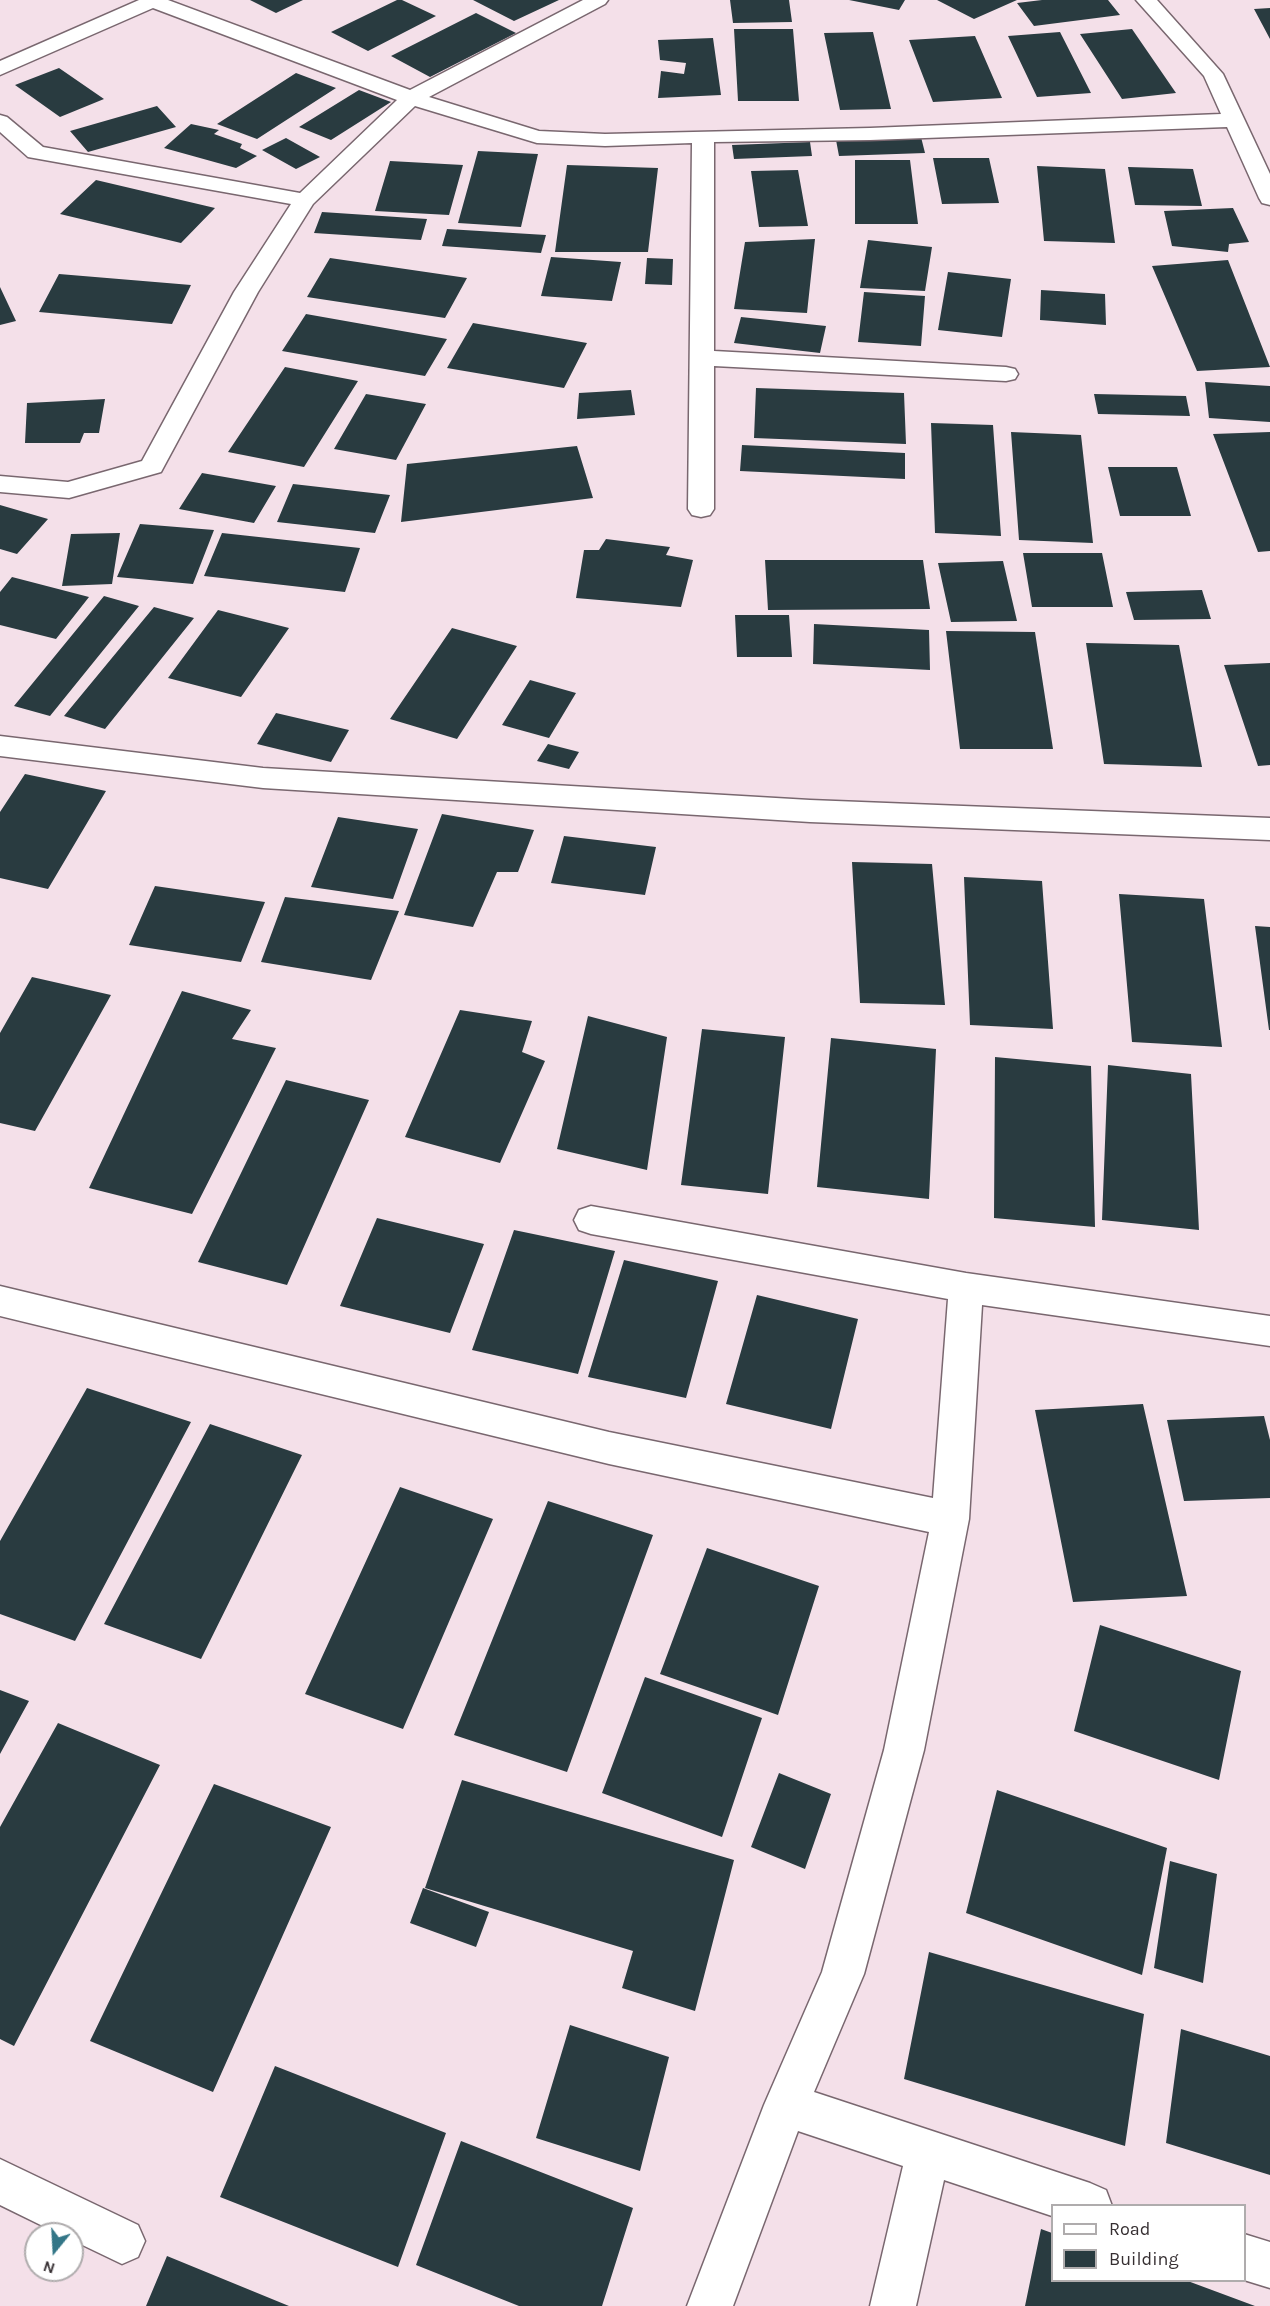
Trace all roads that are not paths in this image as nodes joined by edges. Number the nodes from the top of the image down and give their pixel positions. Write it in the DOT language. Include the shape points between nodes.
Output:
graph roads {
  1 [pos="152,0"];
  2 [pos="598,0"];
  3 [pos="1146,0"];
  4 [pos="0,69"];
  5 [pos="411,98"];
  6 [pos="1234,120"];
  7 [pos="0,121"];
  8 [pos="703,136"];
  9 [pos="1270,198"];
  10 [pos="305,200"];
  11 [pos="702,358"];
  12 [pos="1006,374"];
  13 [pos="0,484"];
  14 [pos="701,509"];
  15 [pos="0,746"];
  16 [pos="1270,829"];
  17 [pos="591,1220"];
  18 [pos="966,1288"];
  19 [pos="0,1301"];
  20 [pos="1270,1331"];
  21 [pos="950,1519"];
  22 [pos="786,2105"];
  23 [pos="928,2152"];
  24 [pos="0,2181"];
  25 [pos="1087,2204"];
  26 [pos="122,2241"];
  27 [pos="1246,2257"];
  28 [pos="1270,2265"];
  29 [pos="710,2306"];
  30 [pos="893,2306"];
  1 -- 4 [label="street"];
  1 -- 5 [label="street"];
  2 -- 5 [label="street"];
  3 -- 6 [label="street" via="1213,74"];
  5 -- 8 [label="street" via="537,137 605,140"];
  5 -- 10 [label="street"];
  6 -- 8 [label="street" via="870,134"];
  6 -- 9 [label="street"];
  7 -- 10 [label="street" via="36,152"];
  8 -- 11 [label="street"];
  10 -- 13 [label="street" via="246,292 153,466 69,490"];
  11 -- 12 [label="street"];
  11 -- 14 [label="street"];
  15 -- 16 [label="street" via="263,778 798,810"];
  17 -- 18 [label="street"];
  18 -- 20 [label="street"];
  18 -- 21 [label="street"];
  19 -- 21 [label="street" via="609,1448"];
  21 -- 22 [label="street" via="904,1750 843,1974"];
  22 -- 23 [label="street"];
  22 -- 29 [label="street"];
  23 -- 25 [label="street"];
  23 -- 30 [label="street"];
  24 -- 26 [label="street"];
  27 -- 28 [label="street"];
}
